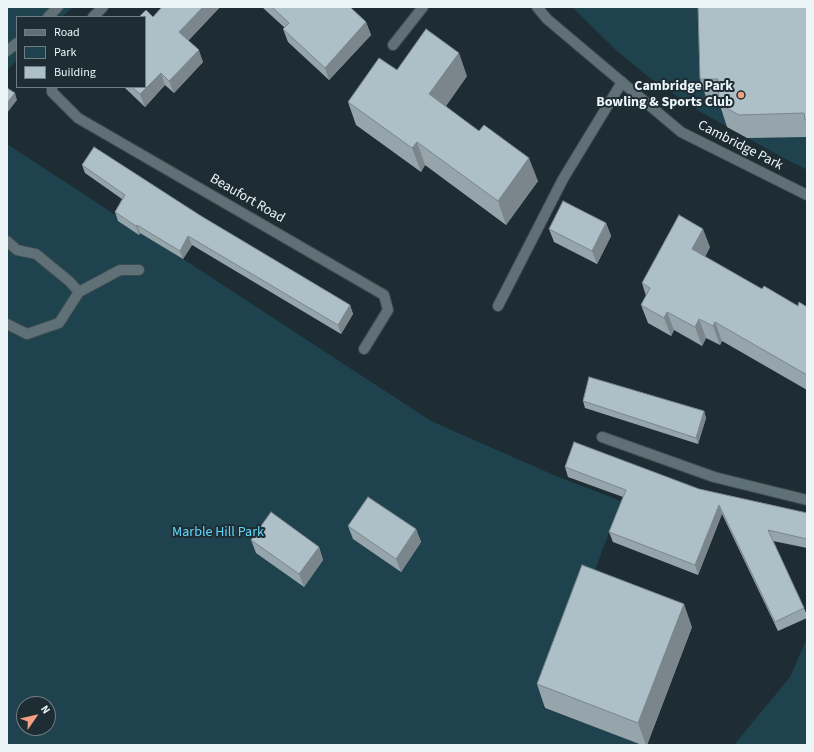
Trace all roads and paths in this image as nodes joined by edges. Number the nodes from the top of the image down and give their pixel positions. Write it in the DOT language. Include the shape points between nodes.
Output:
graph roads {
  1 [pos="58,7"];
  2 [pos="103,7"];
  3 [pos="423,7"];
  4 [pos="537,7"];
  5 [pos="49,16"];
  6 [pos="94,16"];
  7 [pos="16,44"];
  8 [pos="393,45"];
  9 [pos="7,51"];
  10 [pos="622,82"];
  11 [pos="52,88"];
  12 [pos="807,195"];
  13 [pos="7,241"];
  14 [pos="139,270"];
  15 [pos="79,292"];
  16 [pos="498,306"];
  17 [pos="7,324"];
  18 [pos="364,349"];
  19 [pos="602,437"];
  20 [pos="807,500"];
  1 -- 5 [label="street"];
  2 -- 6 [label="street"];
  3 -- 8 [label="street"];
  4 -- 10 [label="street, Cambridge Park" via="547,19"];
  7 -- 9 [label="street"];
  10 -- 12 [label="street, Cambridge Park" via="681,132"];
  10 -- 16 [label="street" via="563,179"];
  11 -- 18 [label="street, Beaufort Road" via="52,92 78,118 384,295 388,310"];
  13 -- 15 [label="street" via="18,250 36,254"];
  14 -- 15 [label="street" via="120,270"];
  15 -- 17 [label="street" via="58,323 27,334"];
  19 -- 20 [label="street" via="714,477"];
}
